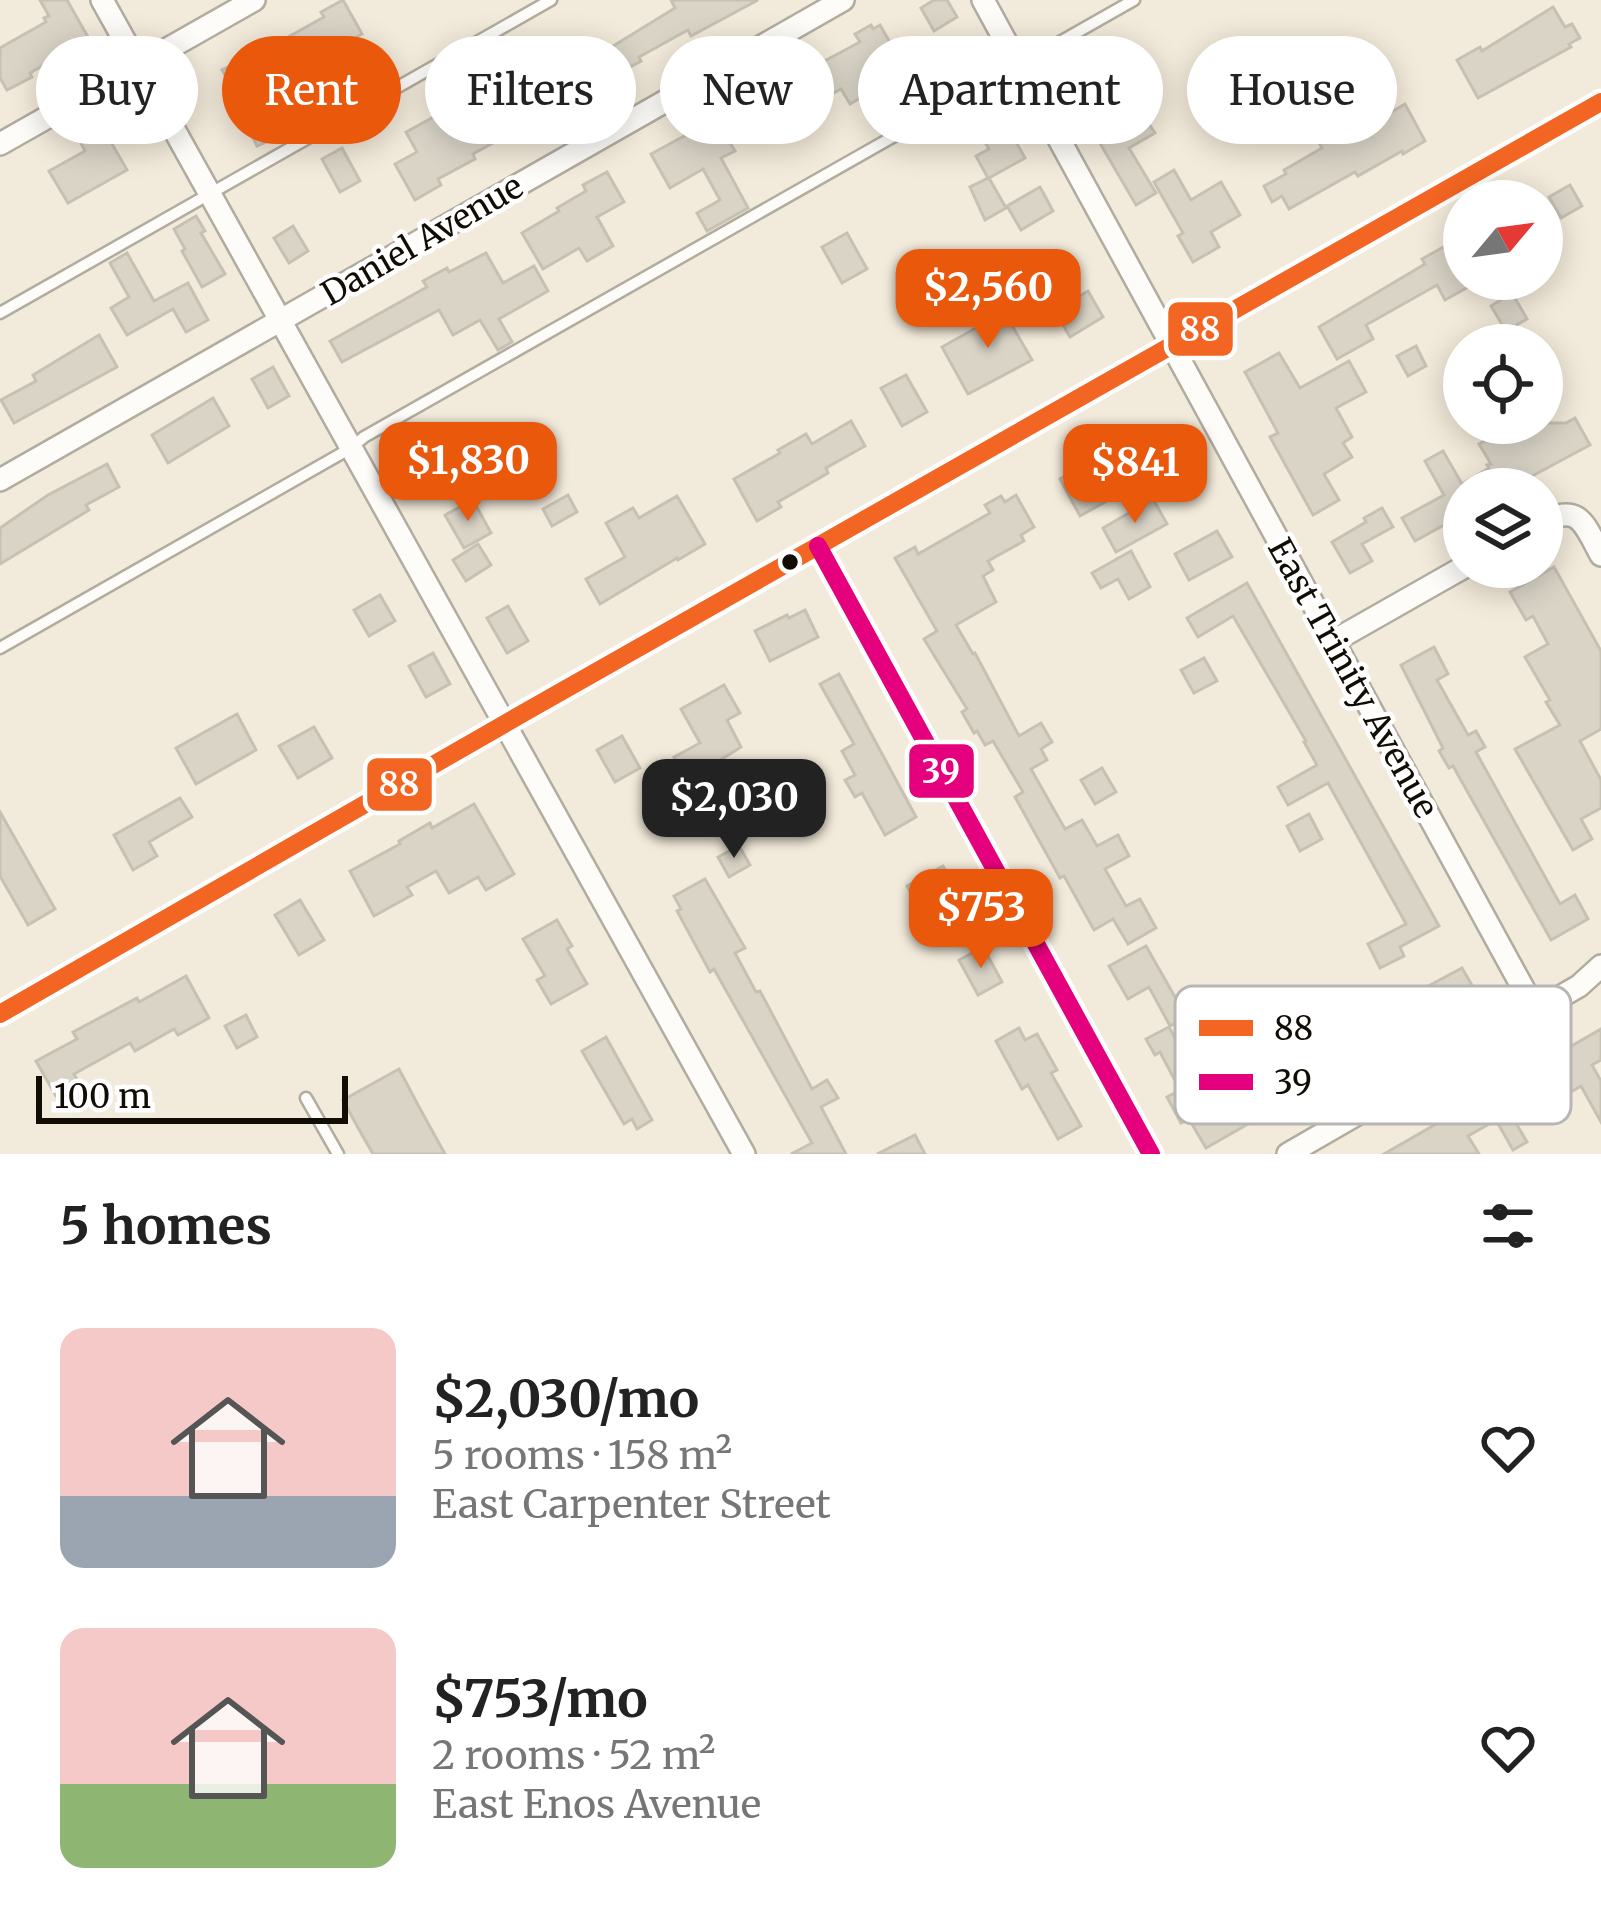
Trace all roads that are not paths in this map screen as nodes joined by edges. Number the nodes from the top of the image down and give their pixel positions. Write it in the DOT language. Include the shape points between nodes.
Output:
graph roads {
  1 [pos="102,0"];
  2 [pos="254,0"];
  3 [pos="551,0"];
  4 [pos="843,0"];
  5 [pos="983,0"];
  6 [pos="1134,0"];
  7 [pos="122,36"];
  8 [pos="191,36"];
  9 [pos="1003,36"];
  10 [pos="1070,36"];
  11 [pos="1601,103"];
  12 [pos="36,124"];
  13 [pos="0,144"];
  14 [pos="182,144"];
  15 [pos="880,144"];
  16 [pos="1062,144"];
  17 [pos="209,194"];
  18 [pos="0,313"];
  19 [pos="280,320"];
  20 [pos="1172,346"];
  21 [pos="351,448"];
  22 [pos="0,480"];
  23 [pos="1563,513"];
  24 [pos="818,546"];
  25 [pos="1601,555"];
  26 [pos="1443,579"];
  27 [pos="1332,642"];
  28 [pos="0,648"];
  29 [pos="504,725"];
  30 [pos="1601,966"];
  31 [pos="1522,986"];
  32 [pos="1571,990"];
  33 [pos="0,1014"];
  34 [pos="306,1098"];
  35 [pos="1339,1124"];
  36 [pos="338,1154"];
  37 [pos="744,1154"];
  38 [pos="1151,1154"];
  39 [pos="1288,1154"];
  1 -- 7 [label="street"];
  2 -- 8 [label="street"];
  3 -- 17 [label="lane"];
  4 -- 19 [label="street, Daniel Avenue"];
  5 -- 9 [label="street, East Trinity Avenue"];
  6 -- 10 [label="lane"];
  11 -- 20 [label="street"];
  12 -- 13 [label="street"];
  14 -- 17 [label="street"];
  15 -- 21 [label="lane"];
  16 -- 20 [label="street, East Trinity Avenue"];
  17 -- 18 [label="lane"];
  17 -- 19 [label="street"];
  19 -- 21 [label="street"];
  19 -- 22 [label="street, Daniel Avenue"];
  20 -- 24 [label="street"];
  20 -- 27 [label="street, East Trinity Avenue"];
  21 -- 28 [label="lane"];
  21 -- 29 [label="street"];
  23 -- 25 [label="street" via="1577,517"];
  24 -- 29 [label="street"];
  24 -- 38 [label="street"];
  26 -- 27 [label="street"];
  27 -- 31 [label="street, East Trinity Avenue"];
  29 -- 33 [label="street"];
  29 -- 37 [label="street"];
  30 -- 32 [label="street"];
  34 -- 36 [label="lane"];
  35 -- 39 [label="street"];
}
